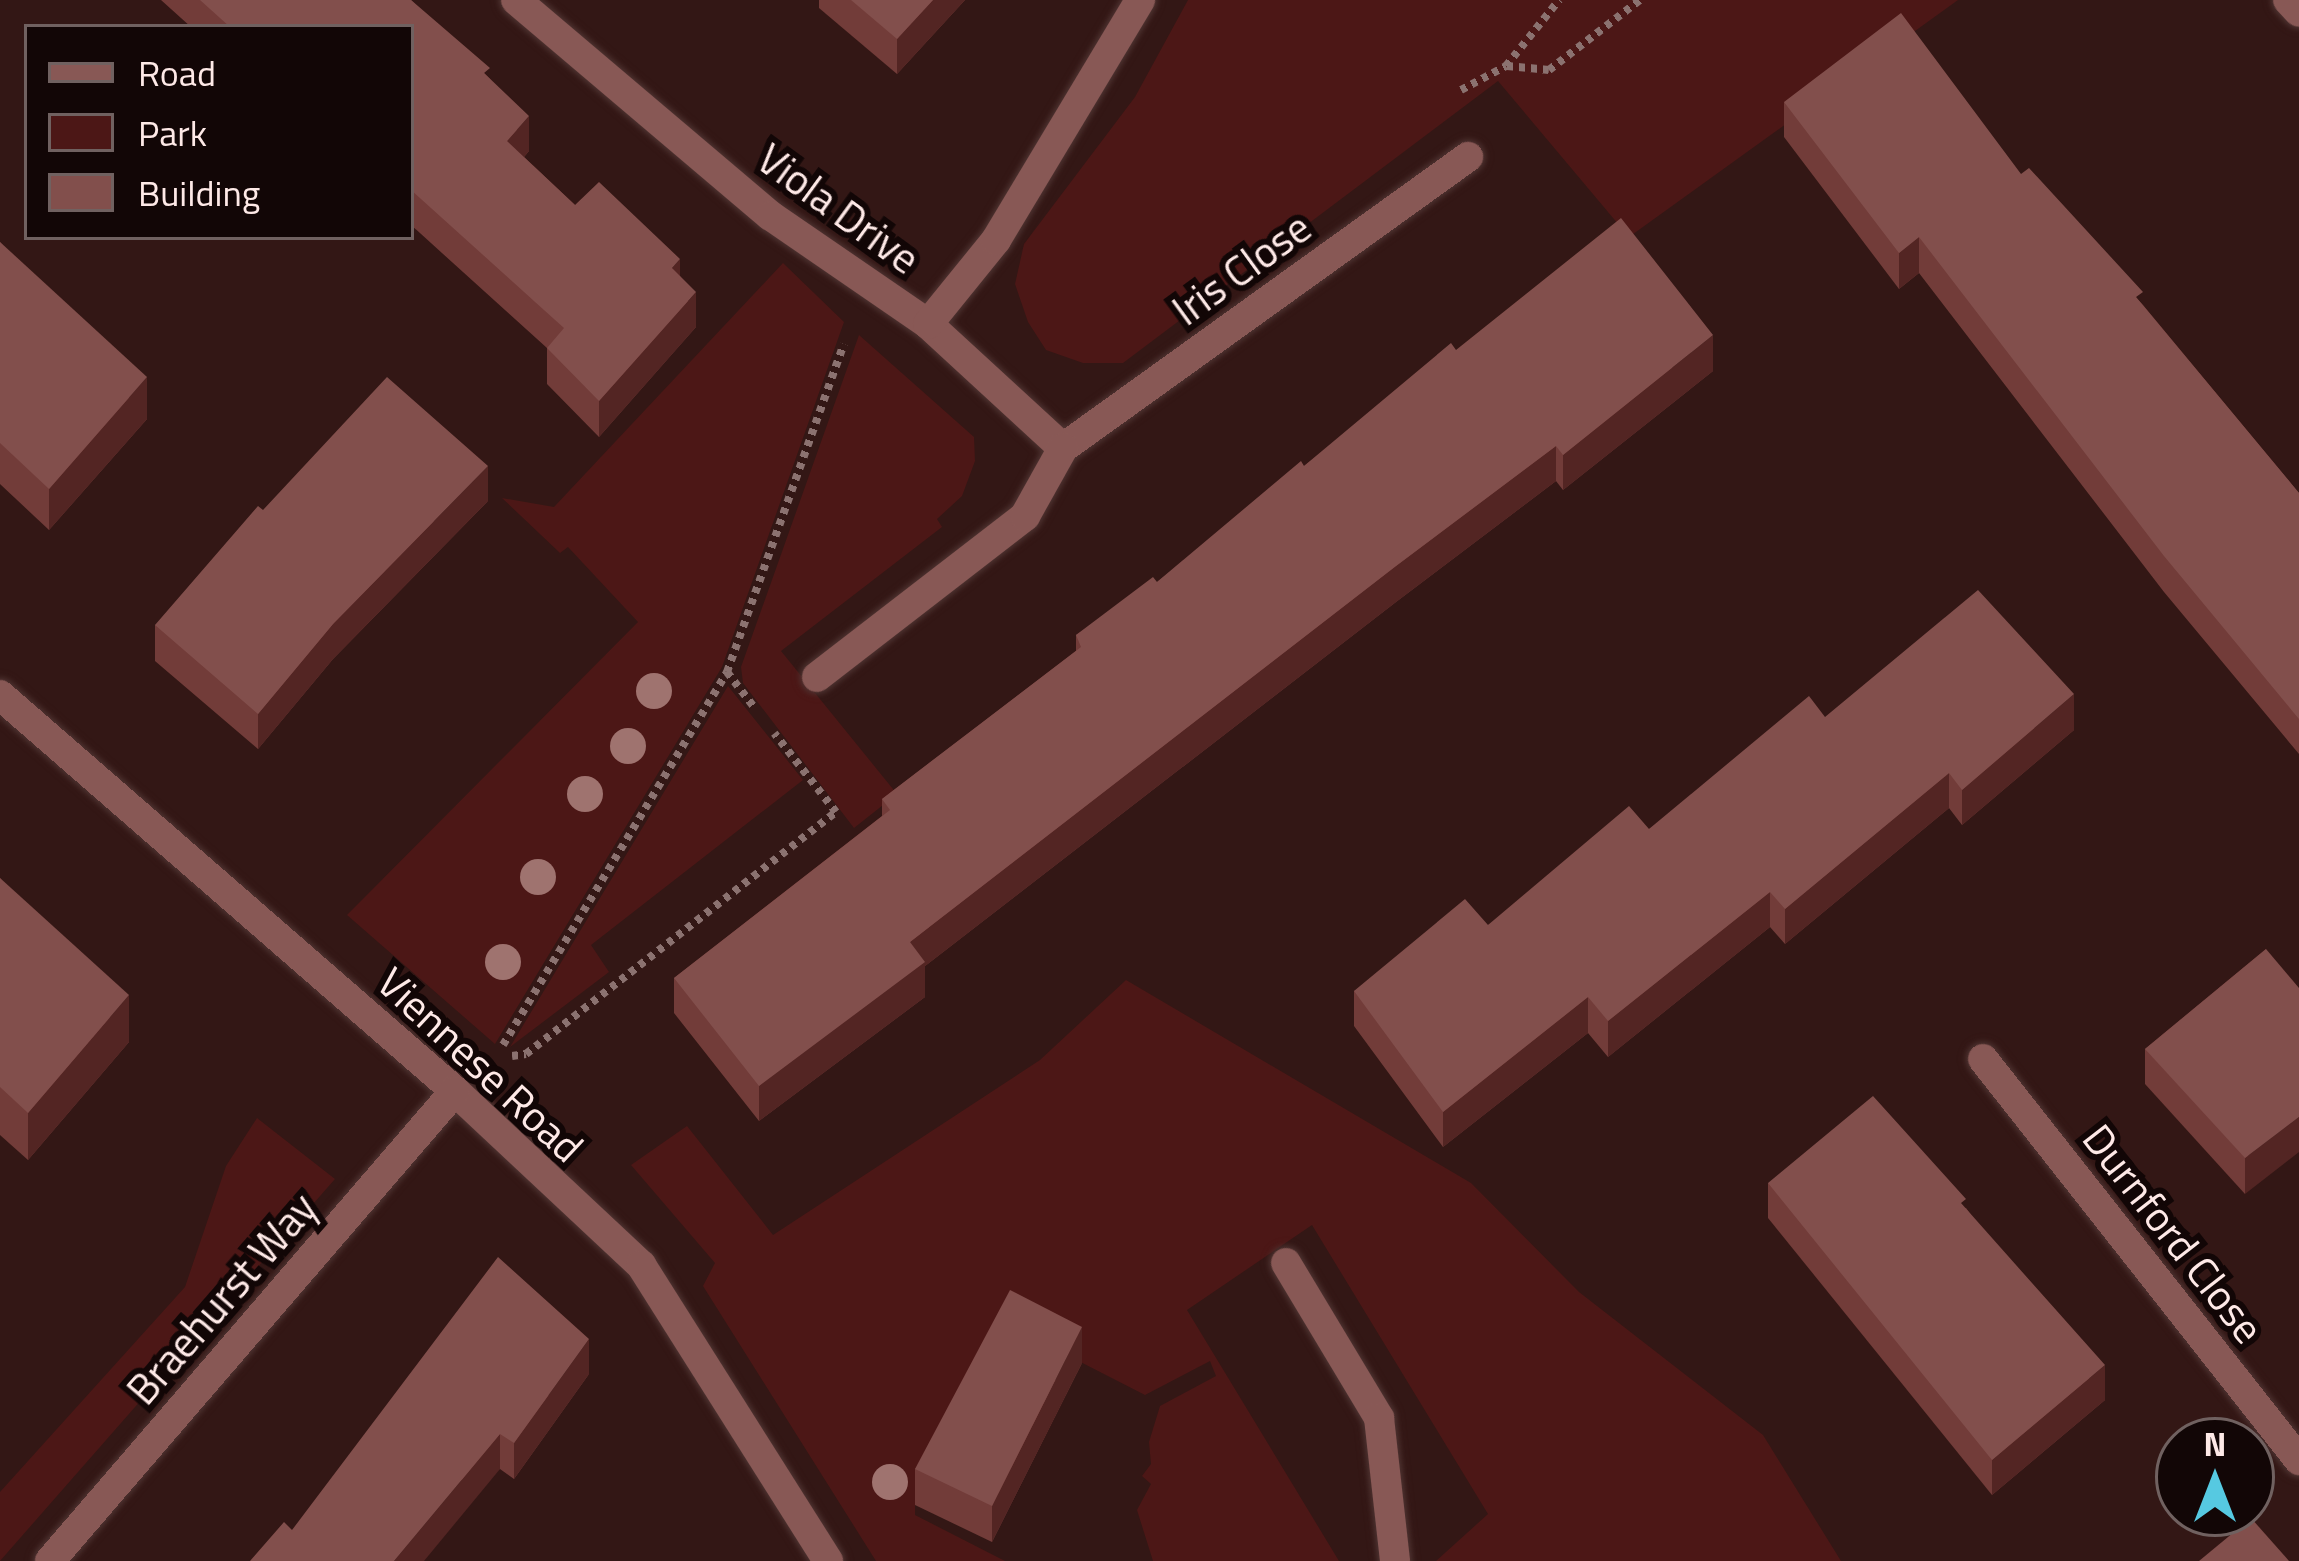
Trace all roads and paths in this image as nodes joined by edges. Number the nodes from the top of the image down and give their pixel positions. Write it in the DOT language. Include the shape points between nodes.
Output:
graph roads {
  1 [pos="516,0"];
  2 [pos="1140,0"];
  3 [pos="1559,0"];
  4 [pos="1640,0"];
  5 [pos="2288,0"];
  6 [pos="2299,12"];
  7 [pos="1506,66"];
  8 [pos="1468,157"];
  9 [pos="881,289"];
  10 [pos="928,324"];
  11 [pos="1063,448"];
  12 [pos="727,672"];
  13 [pos="817,677"];
  14 [pos="0,695"];
  15 [pos="1983,1059"];
  16 [pos="455,1091"];
  17 [pos="1286,1263"];
  18 [pos="2299,1460"];
  19 [pos="50,1561"];
  20 [pos="828,1561"];
  21 [pos="1395,1561"];
  1 -- 9 [label="street, Viola Drive" via="771,216"];
  2 -- 10 [label="street, Viola Drive" via="1007,224"];
  3 -- 7 [label="path"];
  4 -- 7 [label="path" via="1549,70"];
  5 -- 6 [label="street"];
  7 -- 8 [label="path" via="1446,99"];
  8 -- 11 [label="street, Iris Close"];
  9 -- 10 [label="street, Viola Drive"];
  9 -- 12 [label="path" via="851,326"];
  10 -- 11 [label="street"];
  11 -- 13 [label="street, Iris Close" via="1025,516"];
  12 -- 12 [label="path" via="501,1049 487,1060 526,1054 836,812"];
  14 -- 16 [label="street, Viennese Road"];
  15 -- 18 [label="street, Durnford Close"];
  16 -- 19 [label="street, Braehurst Way"];
  16 -- 20 [label="street, Viennese Road" via="641,1265"];
  17 -- 21 [label="street" via="1378,1418"];
}
